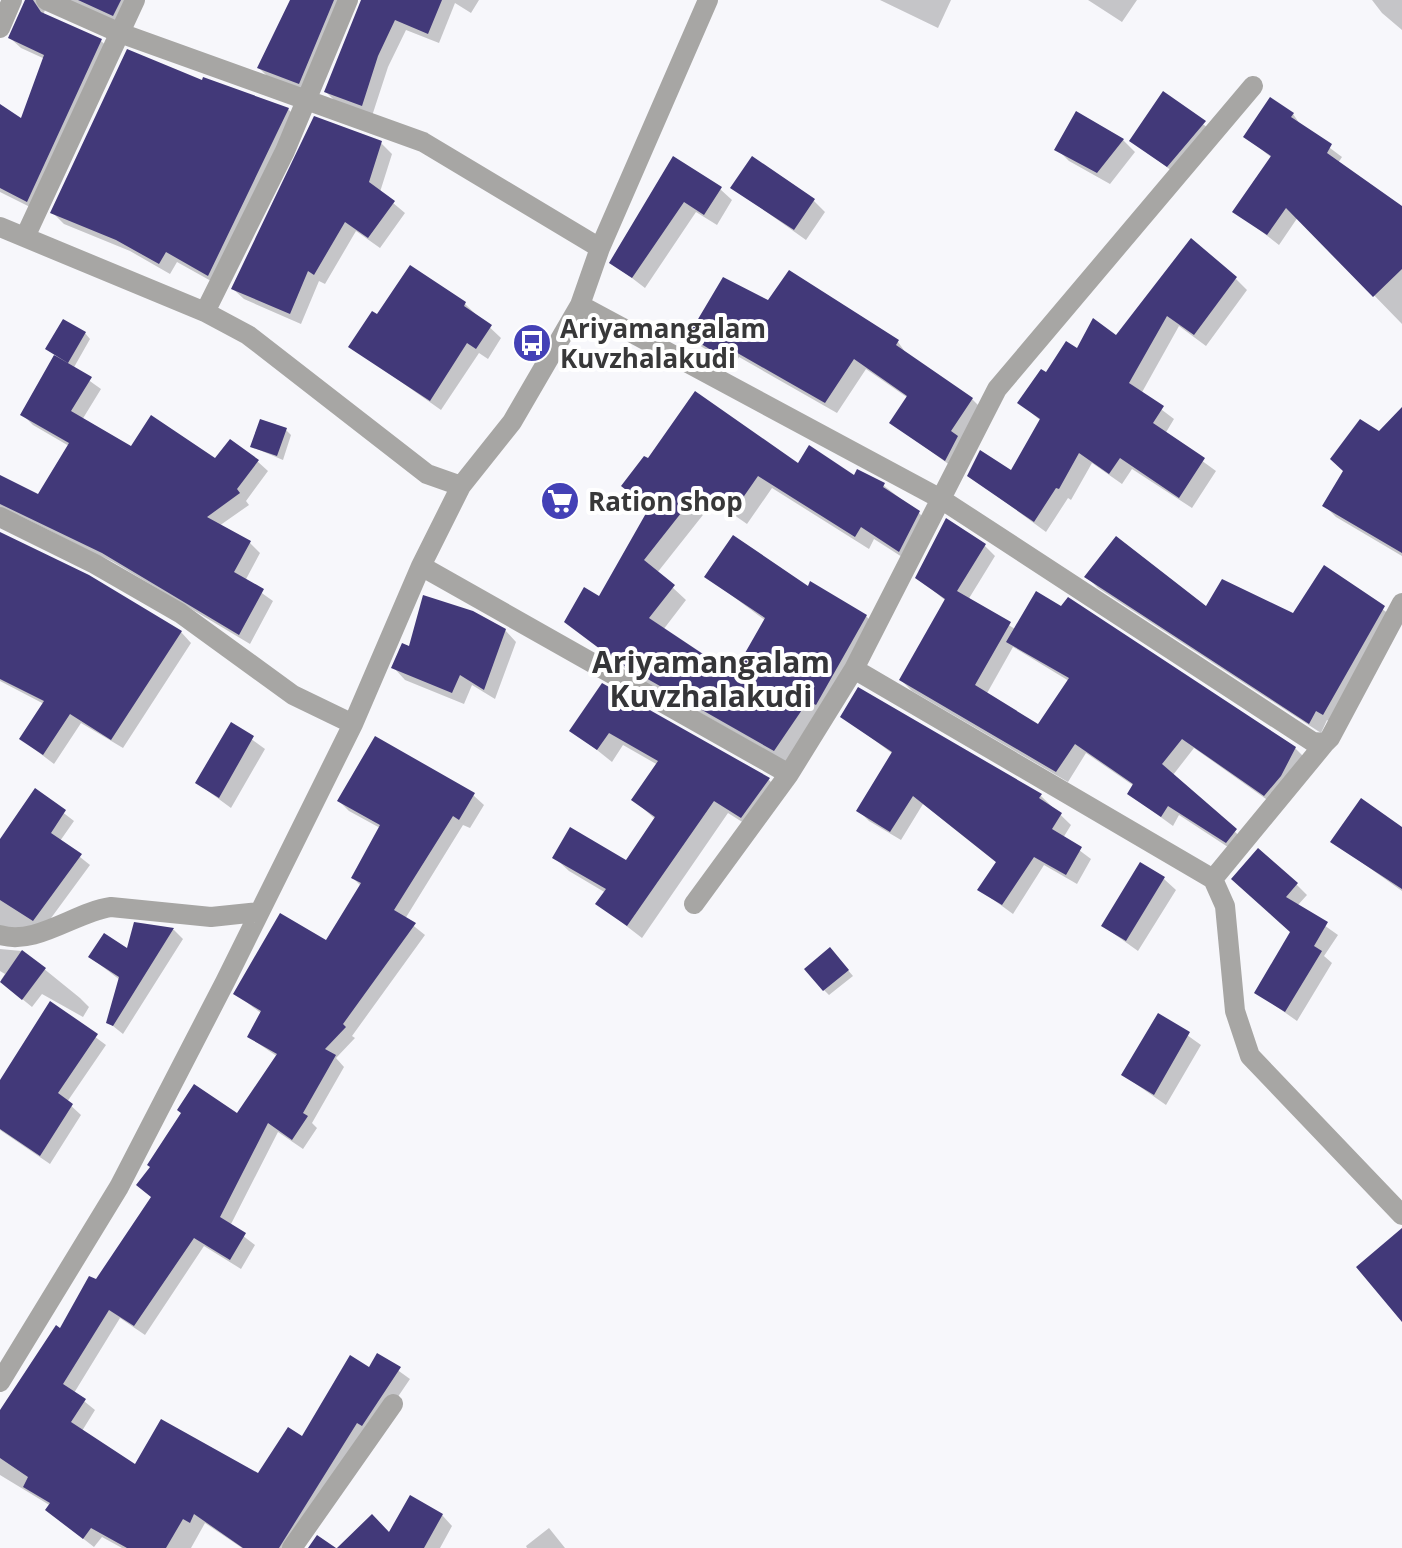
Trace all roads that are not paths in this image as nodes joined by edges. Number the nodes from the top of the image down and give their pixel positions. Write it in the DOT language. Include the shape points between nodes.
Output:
graph roads {
  1 [pos="12,0"];
  2 [pos="46,0"];
  3 [pos="135,0"];
  4 [pos="348,0"];
  5 [pos="708,0"];
  6 [pos="0,28"];
  7 [pos="120,33"];
  8 [pos="1253,86"];
  9 [pos="308,99"];
  10 [pos="0,227"];
  11 [pos="25,237"];
  12 [pos="600,248"];
  13 [pos="580,305"];
  14 [pos="205,312"];
  15 [pos="461,486"];
  16 [pos="941,499"];
  17 [pos="0,517"];
  18 [pos="421,566"];
  19 [pos="1402,603"];
  20 [pos="854,669"];
  21 [pos="353,724"];
  22 [pos="1325,743"];
  23 [pos="789,774"];
  24 [pos="1213,879"];
  25 [pos="694,904"];
  26 [pos="258,912"];
  27 [pos="0,935"];
  28 [pos="1402,1215"];
  29 [pos="0,1382"];
  30 [pos="393,1404"];
  31 [pos="292,1548"];
  1 -- 6 [label="street"];
  2 -- 7 [label="street"];
  3 -- 7 [label="street"];
  4 -- 9 [label="street"];
  5 -- 12 [label="street"];
  7 -- 9 [label="street"];
  7 -- 11 [label="street"];
  8 -- 16 [label="street" via="997,389"];
  9 -- 12 [label="street" via="423,142"];
  9 -- 14 [label="street"];
  10 -- 11 [label="street"];
  11 -- 14 [label="street"];
  12 -- 13 [label="street"];
  13 -- 15 [label="street" via="512,422"];
  13 -- 16 [label="street"];
  14 -- 15 [label="street" via="266,347 427,474"];
  15 -- 18 [label="street"];
  16 -- 20 [label="street"];
  16 -- 22 [label="street" via="1302,736"];
  17 -- 21 [label="street" via="180,613 293,695"];
  18 -- 21 [label="street"];
  18 -- 23 [label="street"];
  19 -- 22 [label="street"];
  20 -- 23 [label="street"];
  20 -- 24 [label="street"];
  21 -- 26 [label="street"];
  22 -- 24 [label="street"];
  23 -- 25 [label="street"];
  24 -- 28 [label="street" via="1225,906 1235,1011 1250,1056"];
  26 -- 27 [label="street" via="211,917 96,909 21,938"];
  26 -- 29 [label="street" via="119,1187"];
  30 -- 31 [label="street"];
}
